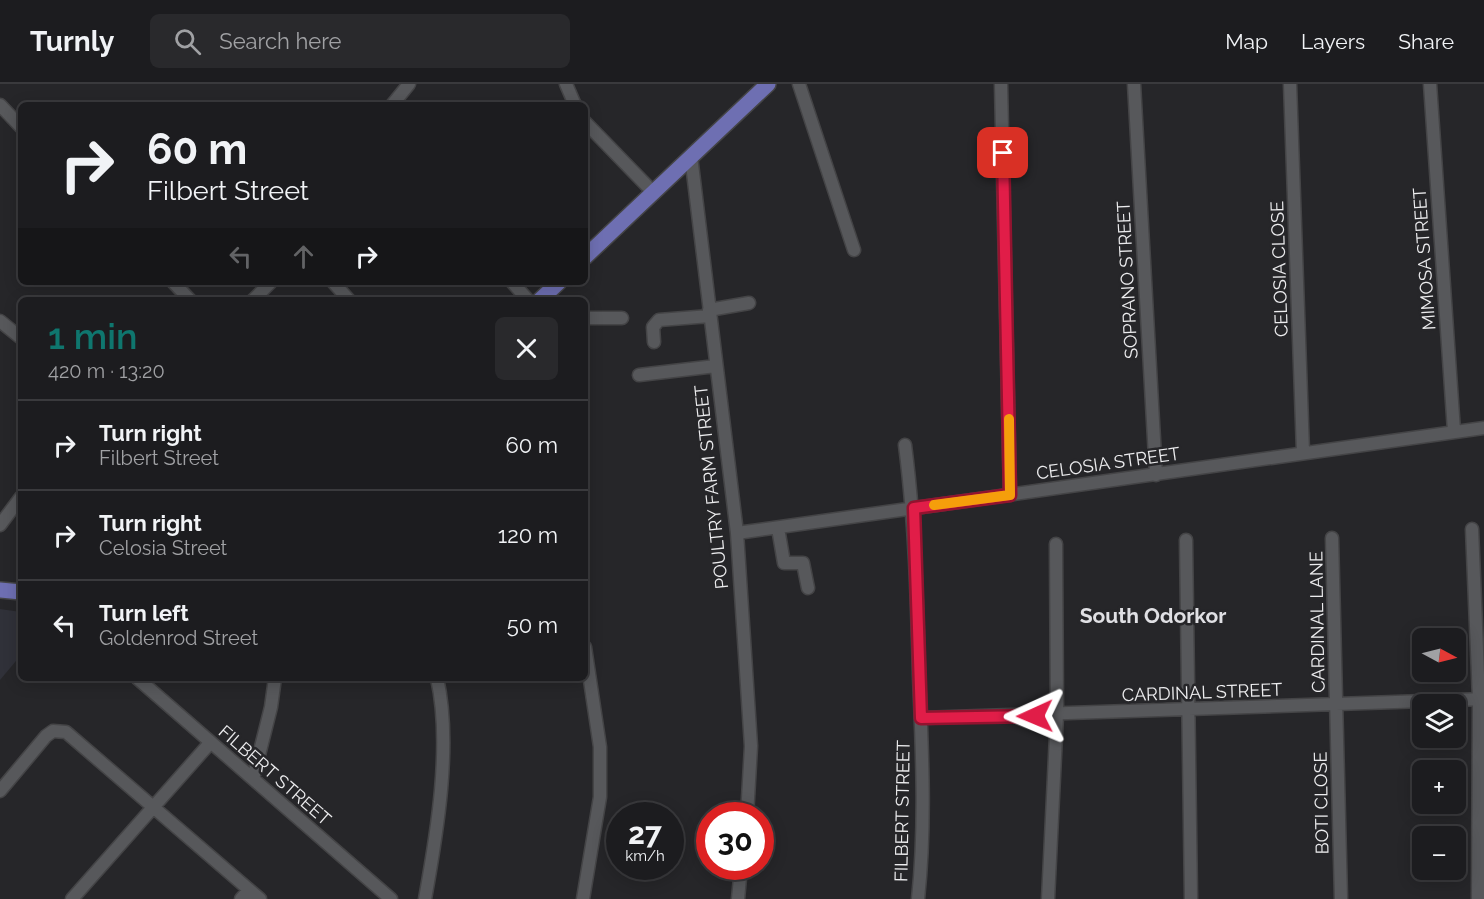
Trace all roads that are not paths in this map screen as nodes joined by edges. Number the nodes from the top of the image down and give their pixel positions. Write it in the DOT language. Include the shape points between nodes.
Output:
graph roads {
  1 [pos="409,84"];
  2 [pos="566,84"];
  3 [pos="768,84"];
  4 [pos="799,84"];
  5 [pos="1001,84"];
  6 [pos="1134,84"];
  7 [pos="1290,84"];
  8 [pos="1430,84"];
  9 [pos="394,102"];
  10 [pos="574,102"];
  11 [pos="0,105"];
  12 [pos="18,124"];
  13 [pos="588,125"];
  14 [pos="691,156"];
  15 [pos="653,192"];
  16 [pos="854,250"];
  17 [pos="588,254"];
  18 [pos="176,285"];
  19 [pos="268,285"];
  20 [pos="336,285"];
  21 [pos="515,285"];
  22 [pos="556,285"];
  23 [pos="187,297"];
  24 [pos="256,297"];
  25 [pos="346,297"];
  26 [pos="525,297"];
  27 [pos="543,297"];
  28 [pos="749,303"];
  29 [pos="710,313"];
  30 [pos="588,318"];
  31 [pos="622,318"];
  32 [pos="2,326"];
  33 [pos="18,336"];
  34 [pos="654,342"];
  35 [pos="716,366"];
  36 [pos="639,375"];
  37 [pos="1484,428"];
  38 [pos="1454,431"];
  39 [pos="905,445"];
  40 [pos="1303,452"];
  41 [pos="1156,475"];
  42 [pos="1010,495"];
  43 [pos="18,501"];
  44 [pos="914,508"];
  45 [pos="0,525"];
  46 [pos="778,528"];
  47 [pos="1472,529"];
  48 [pos="737,533"];
  49 [pos="1332,538"];
  50 [pos="1185,540"];
  51 [pos="1056,544"];
  52 [pos="808,588"];
  53 [pos="0,590"];
  54 [pos="18,592"];
  55 [pos="588,668"];
  56 [pos="140,681"];
  57 [pos="275,681"];
  58 [pos="437,681"];
  59 [pos="1482,699"];
  60 [pos="1337,705"];
  61 [pos="1187,711"];
  62 [pos="1058,715"];
  63 [pos="921,718"];
  64 [pos="210,743"];
  65 [pos="253,779"];
  66 [pos="0,791"];
  67 [pos="748,802"];
  68 [pos="154,809"];
  69 [pos="740,880"];
  70 [pos="245,894"];
  71 [pos="72,899"];
  72 [pos="260,899"];
  73 [pos="391,899"];
  74 [pos="424,899"];
  75 [pos="583,899"];
  76 [pos="738,899"];
  77 [pos="918,899"];
  78 [pos="1048,899"];
  79 [pos="1191,899"];
  80 [pos="1341,899"];
  81 [pos="1478,899"];
  1 -- 9 [label="street"];
  2 -- 10 [label="street"];
  3 -- 14 [label="main road"];
  4 -- 16 [label="street"];
  5 -- 42 [label="street"];
  6 -- 41 [label="street, SOPRANO STREET"];
  7 -- 40 [label="street, CELOSIA CLOSE"];
  8 -- 38 [label="street, MIMOSA STREET"];
  11 -- 12 [label="street"];
  13 -- 15 [label="street"];
  14 -- 15 [label="main road"];
  14 -- 29 [label="street, POULTRY FARM STREET"];
  15 -- 17 [label="main road"];
  18 -- 23 [label="street"];
  19 -- 24 [label="street"];
  20 -- 25 [label="street"];
  21 -- 26 [label="street"];
  22 -- 27 [label="main road"];
  28 -- 29 [label="street"];
  29 -- 34 [label="street" via="659,320 653,327"];
  29 -- 35 [label="street, POULTRY FARM STREET"];
  30 -- 31 [label="street"];
  32 -- 33 [label="street"];
  35 -- 36 [label="street"];
  35 -- 48 [label="street, POULTRY FARM STREET"];
  37 -- 38 [label="street, CELOSIA STREET"];
  38 -- 40 [label="street, CELOSIA STREET"];
  39 -- 44 [label="street, FILBERT STREET"];
  40 -- 41 [label="street, CELOSIA STREET"];
  41 -- 42 [label="street, CELOSIA STREET"];
  42 -- 44 [label="street, CELOSIA STREET"];
  43 -- 45 [label="street"];
  44 -- 46 [label="street, CELOSIA STREET"];
  44 -- 63 [label="street, FILBERT STREET"];
  46 -- 48 [label="street, CELOSIA STREET"];
  46 -- 52 [label="street" via="784,563 803,562"];
  47 -- 59 [label="street"];
  48 -- 67 [label="street, POULTRY FARM STREET" via="751,746"];
  49 -- 60 [label="street, CARDINAL LANE"];
  50 -- 61 [label="street"];
  51 -- 62 [label="street"];
  53 -- 54 [label="main road"];
  55 -- 75 [label="street" via="600,747 600,797"];
  56 -- 64 [label="street, FILBERT STREET"];
  57 -- 65 [label="street"];
  58 -- 74 [label="street" via="443,762"];
  59 -- 60 [label="street, CARDINAL STREET"];
  59 -- 81 [label="street"];
  60 -- 61 [label="street, CARDINAL STREET"];
  60 -- 80 [label="street, BOTI CLOSE"];
  61 -- 62 [label="street, CARDINAL STREET"];
  61 -- 79 [label="street"];
  62 -- 63 [label="street, CARDINAL STREET"];
  62 -- 78 [label="street"];
  63 -- 77 [label="street, FILBERT STREET" via="923,853"];
  64 -- 65 [label="street, FILBERT STREET"];
  64 -- 68 [label="street"];
  65 -- 73 [label="street, FILBERT STREET"];
  66 -- 68 [label="street" via="46,736 59,729"];
  68 -- 70 [label="street"];
  68 -- 71 [label="street"];
  69 -- 76 [label="street"];
  70 -- 72 [label="street"];
}
